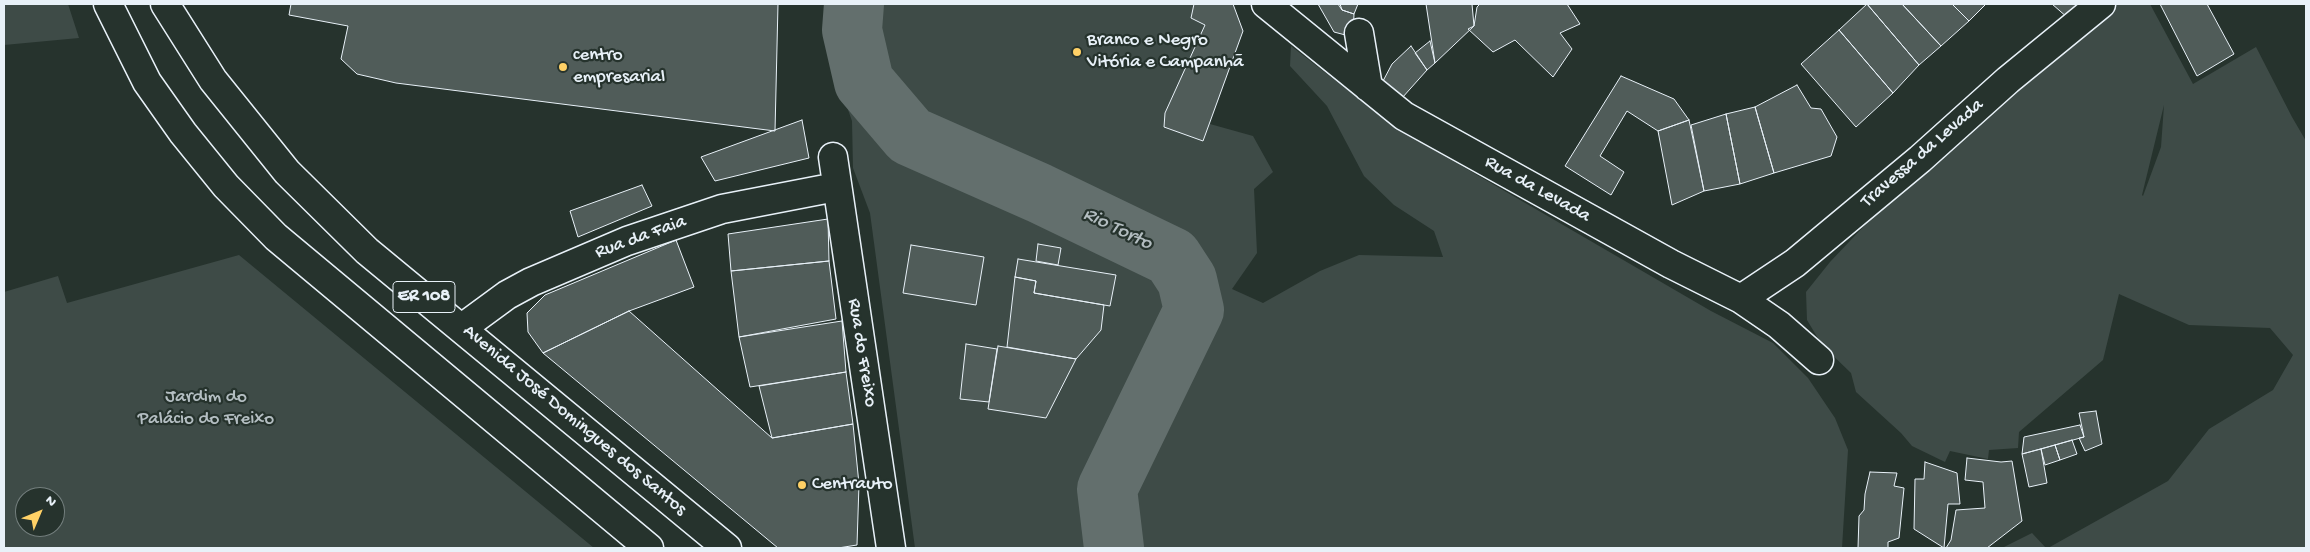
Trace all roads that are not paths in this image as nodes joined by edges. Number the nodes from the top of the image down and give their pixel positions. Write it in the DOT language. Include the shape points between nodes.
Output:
graph roads {
  1 [pos="165,4"];
  2 [pos="1266,4"];
  3 [pos="2102,4"];
  4 [pos="110,9"];
  5 [pos="1359,33"];
  6 [pos="1368,87"];
  7 [pos="833,157"];
  8 [pos="836,187"];
  9 [pos="1741,300"];
  10 [pos="462,328"];
  11 [pos="1819,360"];
  12 [pos="649,548"];
  13 [pos="726,548"];
  14 [pos="891,548"];
  1 -- 10 [label="street, Avenida José Domingues dos Santos / ER 108" via="213,80 287,172 367,251"];
  2 -- 6 [label="street, Rua da Levada"];
  3 -- 9 [label="street, Travessa da Levada" via="2008,80 1920,159 1795,263"];
  4 -- 12 [label="street, ER 108" via="147,82 183,133 226,186 276,237"];
  5 -- 6 [label="street"];
  6 -- 9 [label="street, Rua da Levada" via="1404,116"];
  7 -- 8 [label="street, Rua do Freixo"];
  8 -- 10 [label="street, Rua da Faia" via="722,209 627,241 531,282"];
  8 -- 14 [label="street, Rua do Freixo"];
  9 -- 11 [label="street, Rua da Levada" via="1780,325"];
  10 -- 13 [label="street, Avenida José Domingues dos Santos / ER 108"];
}
